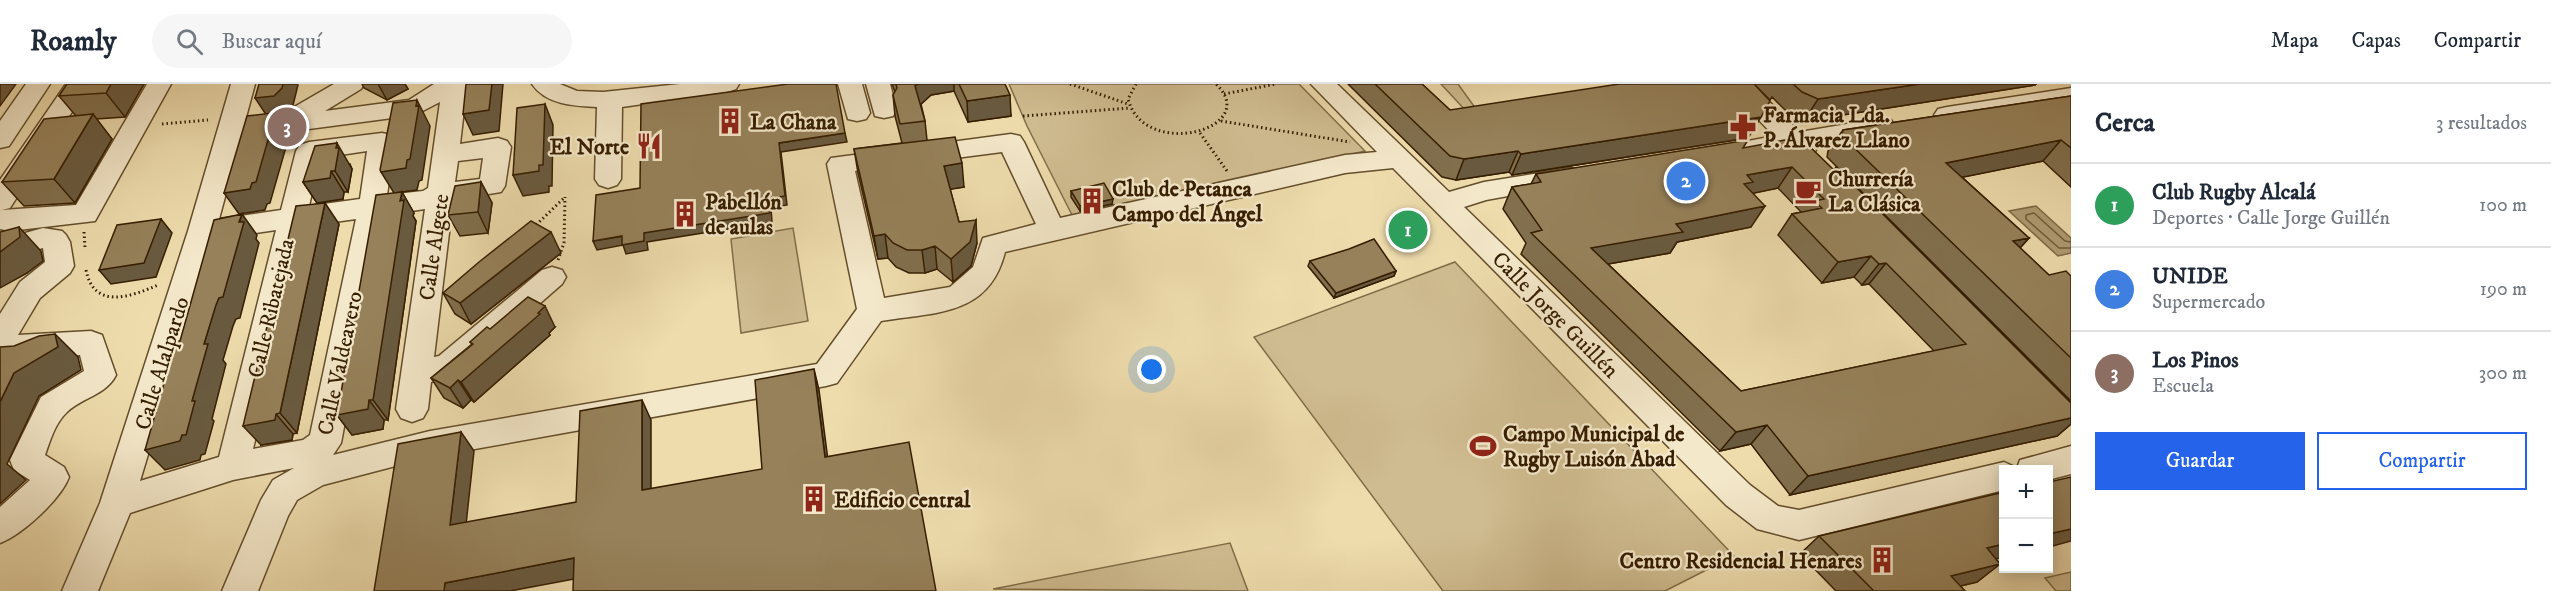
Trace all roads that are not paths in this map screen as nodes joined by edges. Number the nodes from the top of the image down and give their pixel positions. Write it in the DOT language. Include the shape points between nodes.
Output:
graph roads {
  1 [pos="38,84"];
  2 [pos="78,84"];
  3 [pos="159,84"];
  4 [pos="243,84"];
  5 [pos="352,84"];
  6 [pos="453,84"];
  7 [pos="544,84"];
  8 [pos="727,84"];
  9 [pos="850,84"];
  10 [pos="878,84"];
  11 [pos="1323,84"];
  12 [pos="1737,84"];
  13 [pos="2062,91"];
  14 [pos="596,95"];
  15 [pos="884,110"];
  16 [pos="857,113"];
  17 [pos="298,116"];
  18 [pos="224,125"];
  19 [pos="134,127"];
  20 [pos="47,133"];
  21 [pos="0,140"];
  22 [pos="1792,140"];
  23 [pos="309,151"];
  24 [pos="1727,152"];
  25 [pos="446,154"];
  26 [pos="1399,159"];
  27 [pos="1821,169"];
  28 [pos="1600,172"];
  29 [pos="608,179"];
  30 [pos="440,193"];
  31 [pos="0,201"];
  32 [pos="1445,202"];
  33 [pos="372,207"];
  34 [pos="291,218"];
  35 [pos="0,219"];
  36 [pos="1052,230"];
  37 [pos="202,231"];
  38 [pos="0,250"];
  39 [pos="552,277"];
  40 [pos="872,312"];
  41 [pos="0,341"];
  42 [pos="416,372"];
  43 [pos="412,409"];
  44 [pos="2071,460"];
  45 [pos="2052,465"];
  46 [pos="232,466"];
  47 [pos="1999,477"];
  48 [pos="117,503"];
  49 [pos="0,528"];
  50 [pos="80,591"];
  51 [pos="240,591"];
  1 -- 21 [label="street"];
  2 -- 20 [label="street"];
  3 -- 19 [label="street"];
  4 -- 18 [label="street, Calle Alalpardo"];
  5 -- 17 [label="street"];
  6 -- 18 [label="street, Calle Algete" via="415,107"];
  6 -- 25 [label="street, Calle Algete"];
  7 -- 14 [label="street" via="561,96"];
  8 -- 14 [label="street"];
  9 -- 16 [label="street"];
  10 -- 15 [label="street"];
  11 -- 26 [label="street, Calle Jorge Guillén"];
  12 -- 22 [label="street"];
  13 -- 22 [label="street"];
  14 -- 29 [label="street"];
  18 -- 37 [label="street, Calle Alalpardo"];
  19 -- 20 [label="street"];
  19 -- 35 [label="street" via="85,214"];
  20 -- 31 [label="street"];
  22 -- 24 [label="street"];
  22 -- 27 [label="street"];
  23 -- 33 [label="street, Calle Valdeavero" via="382,141"];
  23 -- 34 [label="street, Calle Ribatejada"];
  25 -- 30 [label="street, Calle Algete"];
  25 -- 30 [label="street" via="498,147 492,186"];
  26 -- 32 [label="street, Calle Jorge Guillén"];
  26 -- 36 [label="street" via="1345,164"];
  28 -- 32 [label="street" via="1484,190"];
  30 -- 33 [label="street" via="429,199"];
  30 -- 42 [label="street, Calle Algete"];
  32 -- 47 [label="street, Calle Jorge Guillén" via="1738,495 1769,519 1799,525"];
  33 -- 34 [label="street"];
  33 -- 46 [label="street, Calle Valdeavero" via="325,443 310,452"];
  34 -- 37 [label="street"];
  34 -- 46 [label="street, Calle Ribatejada"];
  36 -- 40 [label="street" via="993,245 986,272 958,297"];
  36 -- 40 [label="street" via="1011,142 840,164"];
  37 -- 48 [label="street, Calle Alalpardo"];
  38 -- 41 [label="street" via="52,238 60,266 30,290"];
  39 -- 42 [label="street" via="447,367"];
  40 -- 51 [label="street" via="825,374 430,444 315,473 285,490"];
  41 -- 49 [label="street" via="24,348 91,343 101,375 92,384 56,402 50,410 26,460 52,477 50,483"];
  42 -- 43 [label="street, Calle Algete"];
  44 -- 45 [label="street"];
  46 -- 48 [label="street, Calle Valdeavero"];
  48 -- 50 [label="street, Calle Alalpardo"];
}
